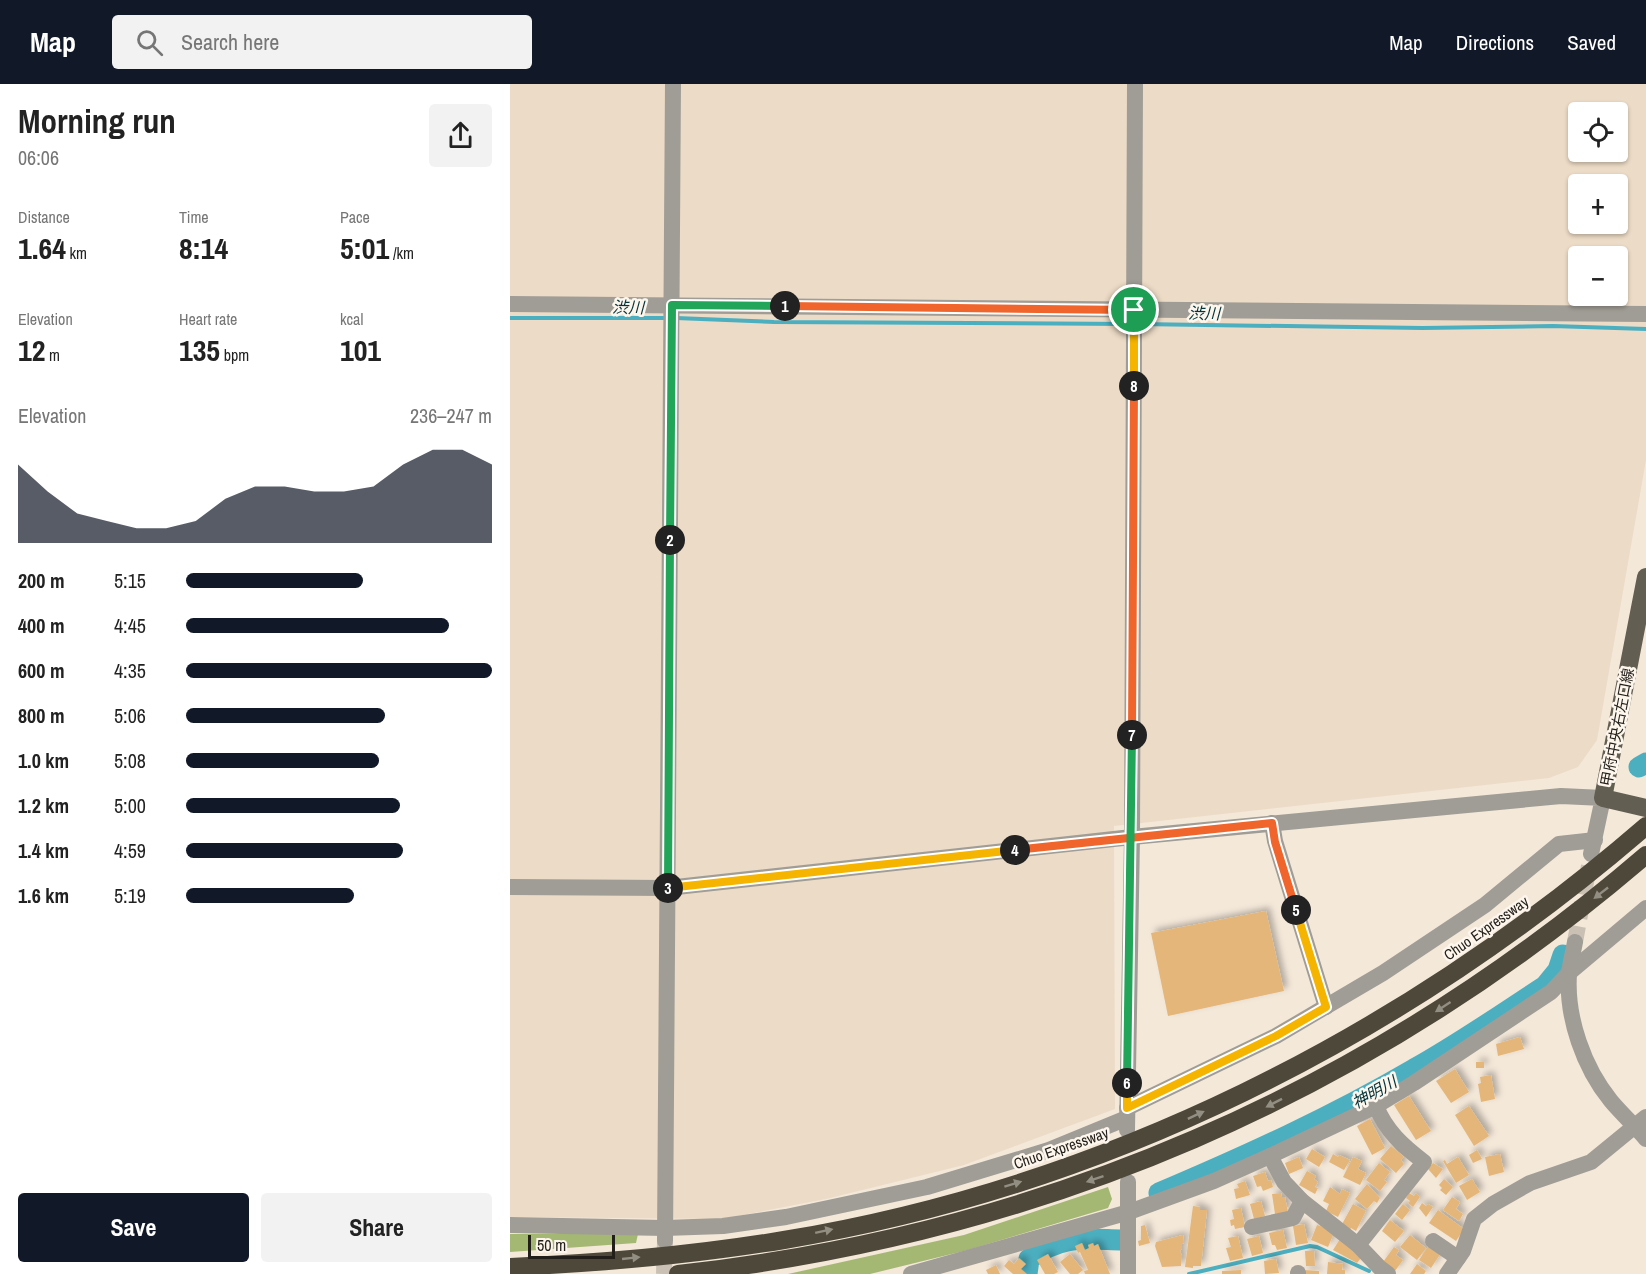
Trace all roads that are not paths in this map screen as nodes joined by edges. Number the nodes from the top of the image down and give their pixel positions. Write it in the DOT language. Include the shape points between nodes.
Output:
graph roads {
  1 [pos="673,84"];
  2 [pos="1136,84"];
  3 [pos="510,304"];
  4 [pos="672,314"];
  5 [pos="1646,314"];
  6 [pos="1134,319"];
  7 [pos="1646,576"];
  8 [pos="1603,798"];
  9 [pos="1646,808"];
  10 [pos="1272,823"];
  11 [pos="1646,826"];
  12 [pos="1132,837"];
  13 [pos="1646,855"];
  14 [pos="510,887"];
  15 [pos="667,888"];
  16 [pos="1646,908"];
  17 [pos="1575,942"];
  18 [pos="1569,973"];
  19 [pos="1326,1007"];
  20 [pos="1376,1106"];
  21 [pos="1127,1119"];
  22 [pos="1640,1121"];
  23 [pos="1646,1139"];
  24 [pos="1270,1156"];
  25 [pos="1128,1182"];
  26 [pos="1302,1201"];
  27 [pos="1129,1212"];
  28 [pos="510,1225"];
  29 [pos="1252,1227"];
  30 [pos="665,1234"];
  31 [pos="1434,1241"];
  32 [pos="1358,1245"];
  33 [pos="1458,1258"];
  34 [pos="510,1267"];
  35 [pos="1380,1272"];
  36 [pos="678,1274"];
  37 [pos="911,1274"];
  38 [pos="1128,1274"];
  39 [pos="1447,1274"];
  1 -- 4 [label="street"];
  2 -- 6 [label="street"];
  3 -- 4 [label="street"];
  4 -- 6 [label="street"];
  4 -- 15 [label="street"];
  5 -- 6 [label="street"];
  6 -- 12 [label="street"];
  7 -- 8 [label="main road, 甲府中央右左口線"];
  8 -- 9 [label="main road, 甲府中央右左口線"];
  8 -- 10 [label="street" via="1561,796"];
  8 -- 19 [label="street" via="1593,847 1559,844 1485,904"];
  10 -- 12 [label="street"];
  10 -- 19 [label="street"];
  34 -- 11 [label="highway, Chuo Expressway, one-way" via="785,1240 958,1200 1112,1149 1259,1086 1403,1006 1537,915"];
  12 -- 15 [label="street"];
  12 -- 21 [label="street"];
  13 -- 36 [label="highway, one-way" via="1547,934 1408,1030 1267,1107 1194,1141 1044,1197 881,1242 790,1260"];
  14 -- 15 [label="street"];
  15 -- 30 [label="street"];
  16 -- 18 [label="street"];
  17 -- 18 [label="street"];
  18 -- 20 [label="street" via="1551,992"];
  18 -- 22 [label="street" via="1573,1017 1584,1055 1610,1100"];
  19 -- 21 [label="street"];
  20 -- 24 [label="street"];
  20 -- 32 [label="street" via="1394,1136 1424,1162"];
  21 -- 30 [label="street" via="1050,1150 927,1187 786,1217"];
  22 -- 23 [label="street"];
  22 -- 33 [label="street" via="1591,1162 1530,1183 1492,1204 1474,1219"];
  24 -- 26 [label="street" via="1284,1182"];
  24 -- 27 [label="street"];
  25 -- 27 [label="street"];
  26 -- 29 [label="street" via="1293,1218"];
  26 -- 32 [label="street"];
  27 -- 37 [label="street"];
  27 -- 38 [label="street"];
  28 -- 30 [label="street"];
  31 -- 33 [label="street"];
  32 -- 35 [label="street"];
  33 -- 39 [label="street"];
}
